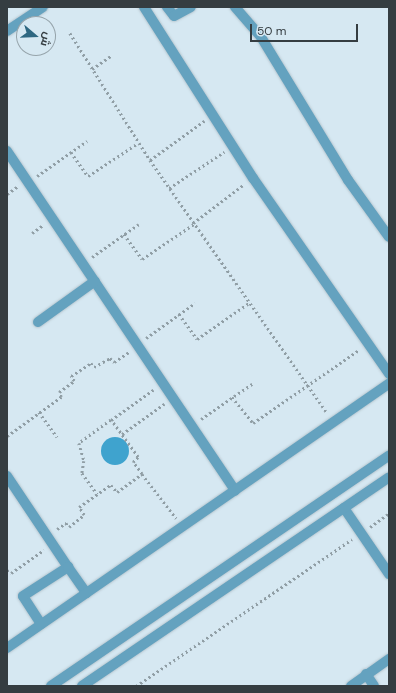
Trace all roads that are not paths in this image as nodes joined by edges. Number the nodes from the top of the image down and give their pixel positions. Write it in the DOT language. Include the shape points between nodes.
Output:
graph roads {
  1 [pos="43,7"];
  2 [pos="144,7"];
  3 [pos="167,7"];
  4 [pos="191,7"];
  5 [pos="235,7"];
  6 [pos="7,31"];
  7 [pos="7,150"];
  8 [pos="389,237"];
  9 [pos="95,282"];
  10 [pos="38,322"];
  11 [pos="389,374"];
  12 [pos="389,383"];
  13 [pos="389,455"];
  14 [pos="7,476"];
  15 [pos="389,477"];
  16 [pos="235,490"];
  17 [pos="344,508"];
  18 [pos="68,567"];
  19 [pos="389,574"];
  20 [pos="86,593"];
  21 [pos="41,624"];
  22 [pos="7,648"];
  23 [pos="389,659"];
  24 [pos="366,674"];
  25 [pos="51,686"];
  26 [pos="82,686"];
  27 [pos="351,686"];
  28 [pos="374,686"];
  1 -- 6 [label="street"];
  2 -- 11 [label="street" via="253,178"];
  3 -- 4 [label="street" via="174,16"];
  5 -- 8 [label="street" via="261,37 348,180"];
  7 -- 9 [label="street"];
  9 -- 10 [label="street"];
  9 -- 16 [label="street"];
  12 -- 16 [label="street"];
  13 -- 25 [label="street"];
  14 -- 18 [label="street"];
  15 -- 17 [label="street"];
  16 -- 20 [label="street"];
  17 -- 19 [label="street"];
  17 -- 26 [label="street"];
  18 -- 20 [label="street"];
  18 -- 21 [label="street" via="23,597"];
  20 -- 21 [label="street"];
  21 -- 22 [label="street"];
  23 -- 24 [label="street"];
  24 -- 27 [label="street"];
  24 -- 28 [label="street"];
}
